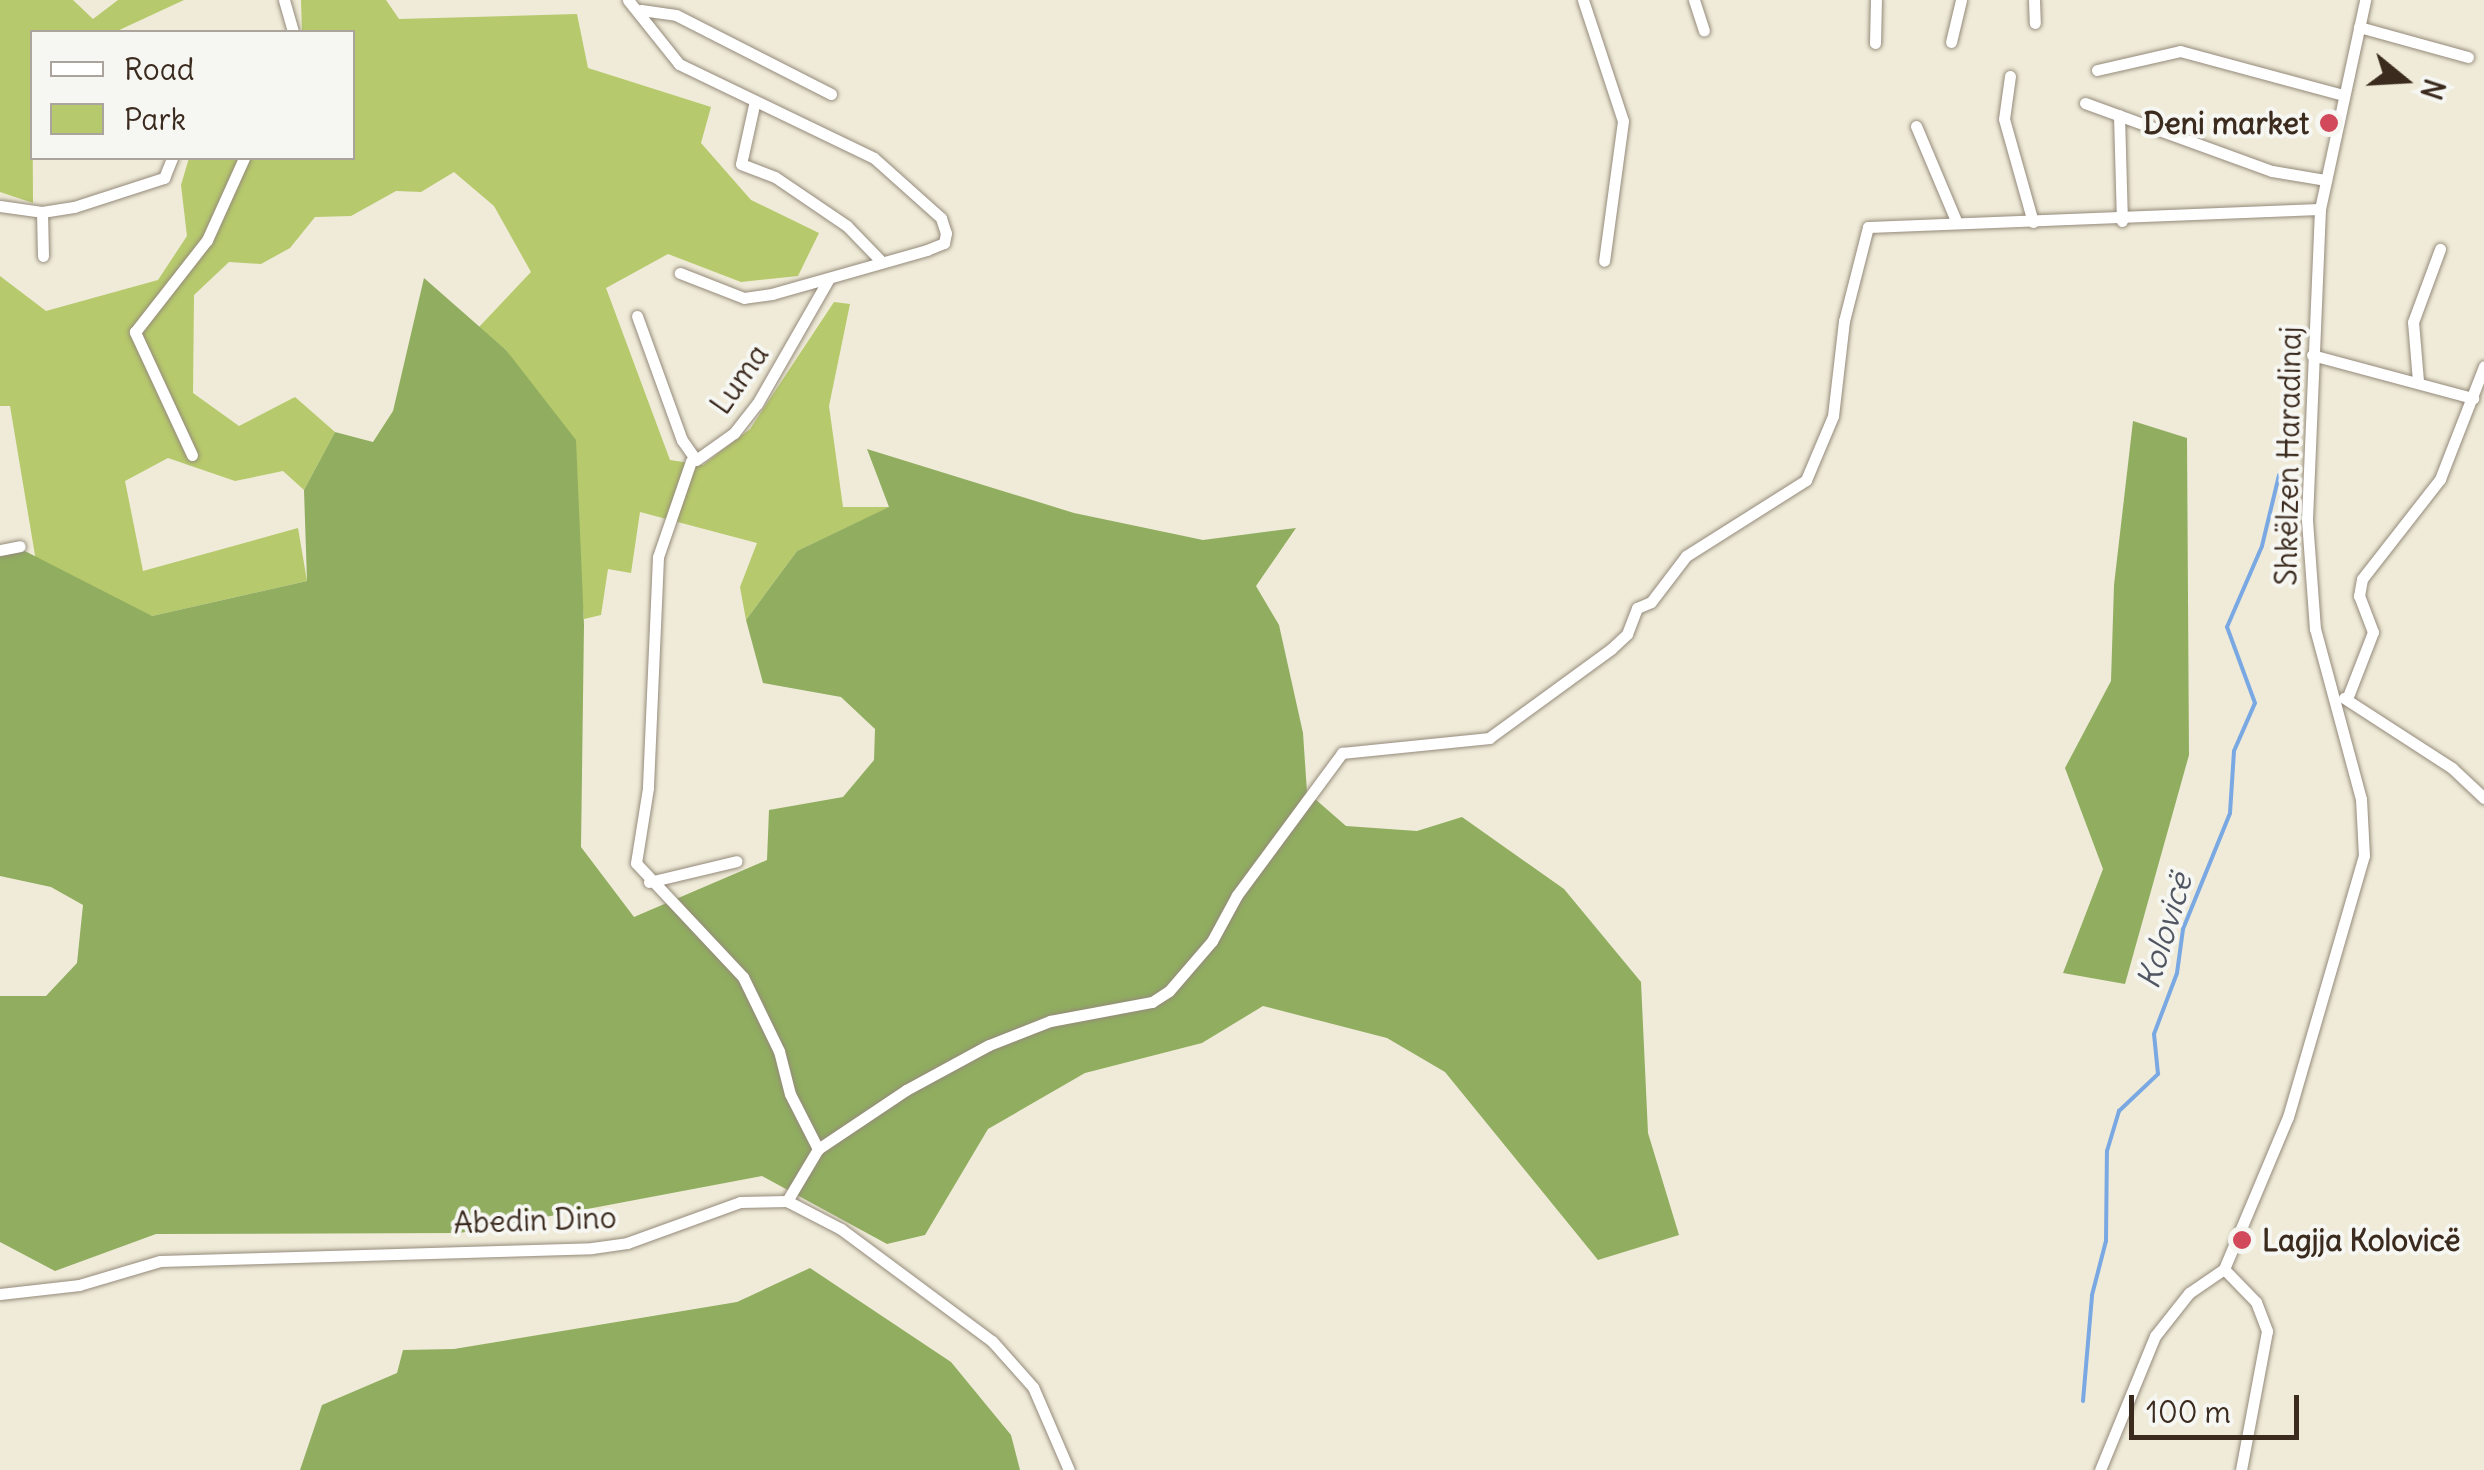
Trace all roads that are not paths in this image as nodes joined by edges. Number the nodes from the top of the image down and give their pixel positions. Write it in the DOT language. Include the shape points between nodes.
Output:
graph roads {
  1 [pos="284,0"];
  2 [pos="628,0"];
  3 [pos="1584,0"];
  4 [pos="1694,0"];
  5 [pos="1876,0"];
  6 [pos="1961,0"];
  7 [pos="2034,0"];
  8 [pos="2364,0"];
  9 [pos="641,10"];
  10 [pos="2034,23"];
  11 [pos="2360,27"];
  12 [pos="292,30"];
  13 [pos="1704,30"];
  14 [pos="1951,42"];
  15 [pos="1875,43"];
  16 [pos="2468,57"];
  17 [pos="2097,70"];
  18 [pos="2010,76"];
  19 [pos="830,94"];
  20 [pos="2343,95"];
  21 [pos="2085,103"];
  22 [pos="754,105"];
  23 [pos="2119,115"];
  24 [pos="1916,126"];
  25 [pos="171,160"];
  26 [pos="243,160"];
  27 [pos="2326,180"];
  28 [pos="0,206"];
  29 [pos="2320,209"];
  30 [pos="42,212"];
  31 [pos="2122,221"];
  32 [pos="1957,222"];
  33 [pos="2033,222"];
  34 [pos="2440,249"];
  35 [pos="42,256"];
  36 [pos="880,260"];
  37 [pos="1604,261"];
  38 [pos="680,273"];
  39 [pos="828,280"];
  40 [pos="637,316"];
  41 [pos="2312,355"];
  42 [pos="2484,366"];
  43 [pos="2418,381"];
  44 [pos="2473,398"];
  45 [pos="192,454"];
  46 [pos="691,460"];
  47 [pos="20,546"];
  48 [pos="0,550"];
  49 [pos="2331,692"];
  50 [pos="2347,699"];
  51 [pos="2484,798"];
  52 [pos="737,861"];
  53 [pos="649,882"];
  54 [pos="818,1148"];
  55 [pos="787,1201"];
  56 [pos="2224,1269"];
  57 [pos="0,1294"];
  58 [pos="1069,1470"];
  59 [pos="2100,1470"];
  60 [pos="2241,1470"];
  1 -- 12 [label="street"];
  2 -- 9 [label="street"];
  3 -- 37 [label="street" via="1623,122"];
  4 -- 13 [label="street"];
  5 -- 15 [label="street"];
  6 -- 14 [label="street"];
  7 -- 10 [label="street"];
  8 -- 11 [label="street, Shkëlzen Haradinaj"];
  9 -- 19 [label="street" via="676,16"];
  9 -- 22 [label="street, Luma" via="679,64"];
  11 -- 16 [label="street"];
  11 -- 20 [label="street, Shkëlzen Haradinaj"];
  17 -- 20 [label="street" via="2180,51"];
  18 -- 33 [label="street" via="2004,119"];
  20 -- 27 [label="street, Shkëlzen Haradinaj"];
  21 -- 23 [label="street"];
  22 -- 36 [label="street" via="741,164 775,178 847,226"];
  22 -- 36 [label="street, Luma" via="874,158 941,218 944,244"];
  23 -- 27 [label="street" via="2272,172"];
  23 -- 31 [label="street"];
  24 -- 32 [label="street"];
  25 -- 30 [label="street" via="164,178"];
  26 -- 45 [label="street" via="207,240 134,332"];
  27 -- 29 [label="street, Shkëlzen Haradinaj"];
  28 -- 30 [label="street"];
  29 -- 31 [label="street"];
  29 -- 41 [label="street, Shkëlzen Haradinaj"];
  30 -- 35 [label="street"];
  31 -- 33 [label="street"];
  32 -- 33 [label="street"];
  32 -- 54 [label="street" via="1864,230 1832,416 1806,480 1672,568 1612,649 1489,738 1342,753 1236,895 1212,941 1169,991 1152,1002 1050,1021 989,1045"];
  34 -- 43 [label="street" via="2413,322"];
  36 -- 39 [label="street, Luma"];
  38 -- 39 [label="street, Luma" via="744,298"];
  39 -- 46 [label="street, Luma" via="758,404 715,450"];
  40 -- 46 [label="street, Luma"];
  41 -- 43 [label="street"];
  41 -- 49 [label="street, Shkëlzen Haradinaj" via="2310,590"];
  42 -- 44 [label="street"];
  43 -- 44 [label="street"];
  44 -- 50 [label="street" via="2440,479 2362,580 2358,596 2373,632"];
  46 -- 53 [label="street" via="658,557 648,788 636,863"];
  47 -- 48 [label="street"];
  49 -- 50 [label="street"];
  49 -- 56 [label="street, Shkëlzen Haradinaj" via="2362,799 2364,856 2288,1116"];
  50 -- 51 [label="street" via="2452,768"];
  52 -- 53 [label="street"];
  53 -- 54 [label="street" via="743,977"];
  54 -- 55 [label="street"];
  55 -- 57 [label="street, Abedin Dino" via="740,1202 627,1243 592,1248 180,1260"];
  55 -- 58 [label="street, Abedin Dino" via="842,1229 1013,1361 1052,1424"];
  56 -- 59 [label="street" via="2188,1294 2155,1336"];
  56 -- 60 [label="street" via="2256,1302 2267,1331"];
}
